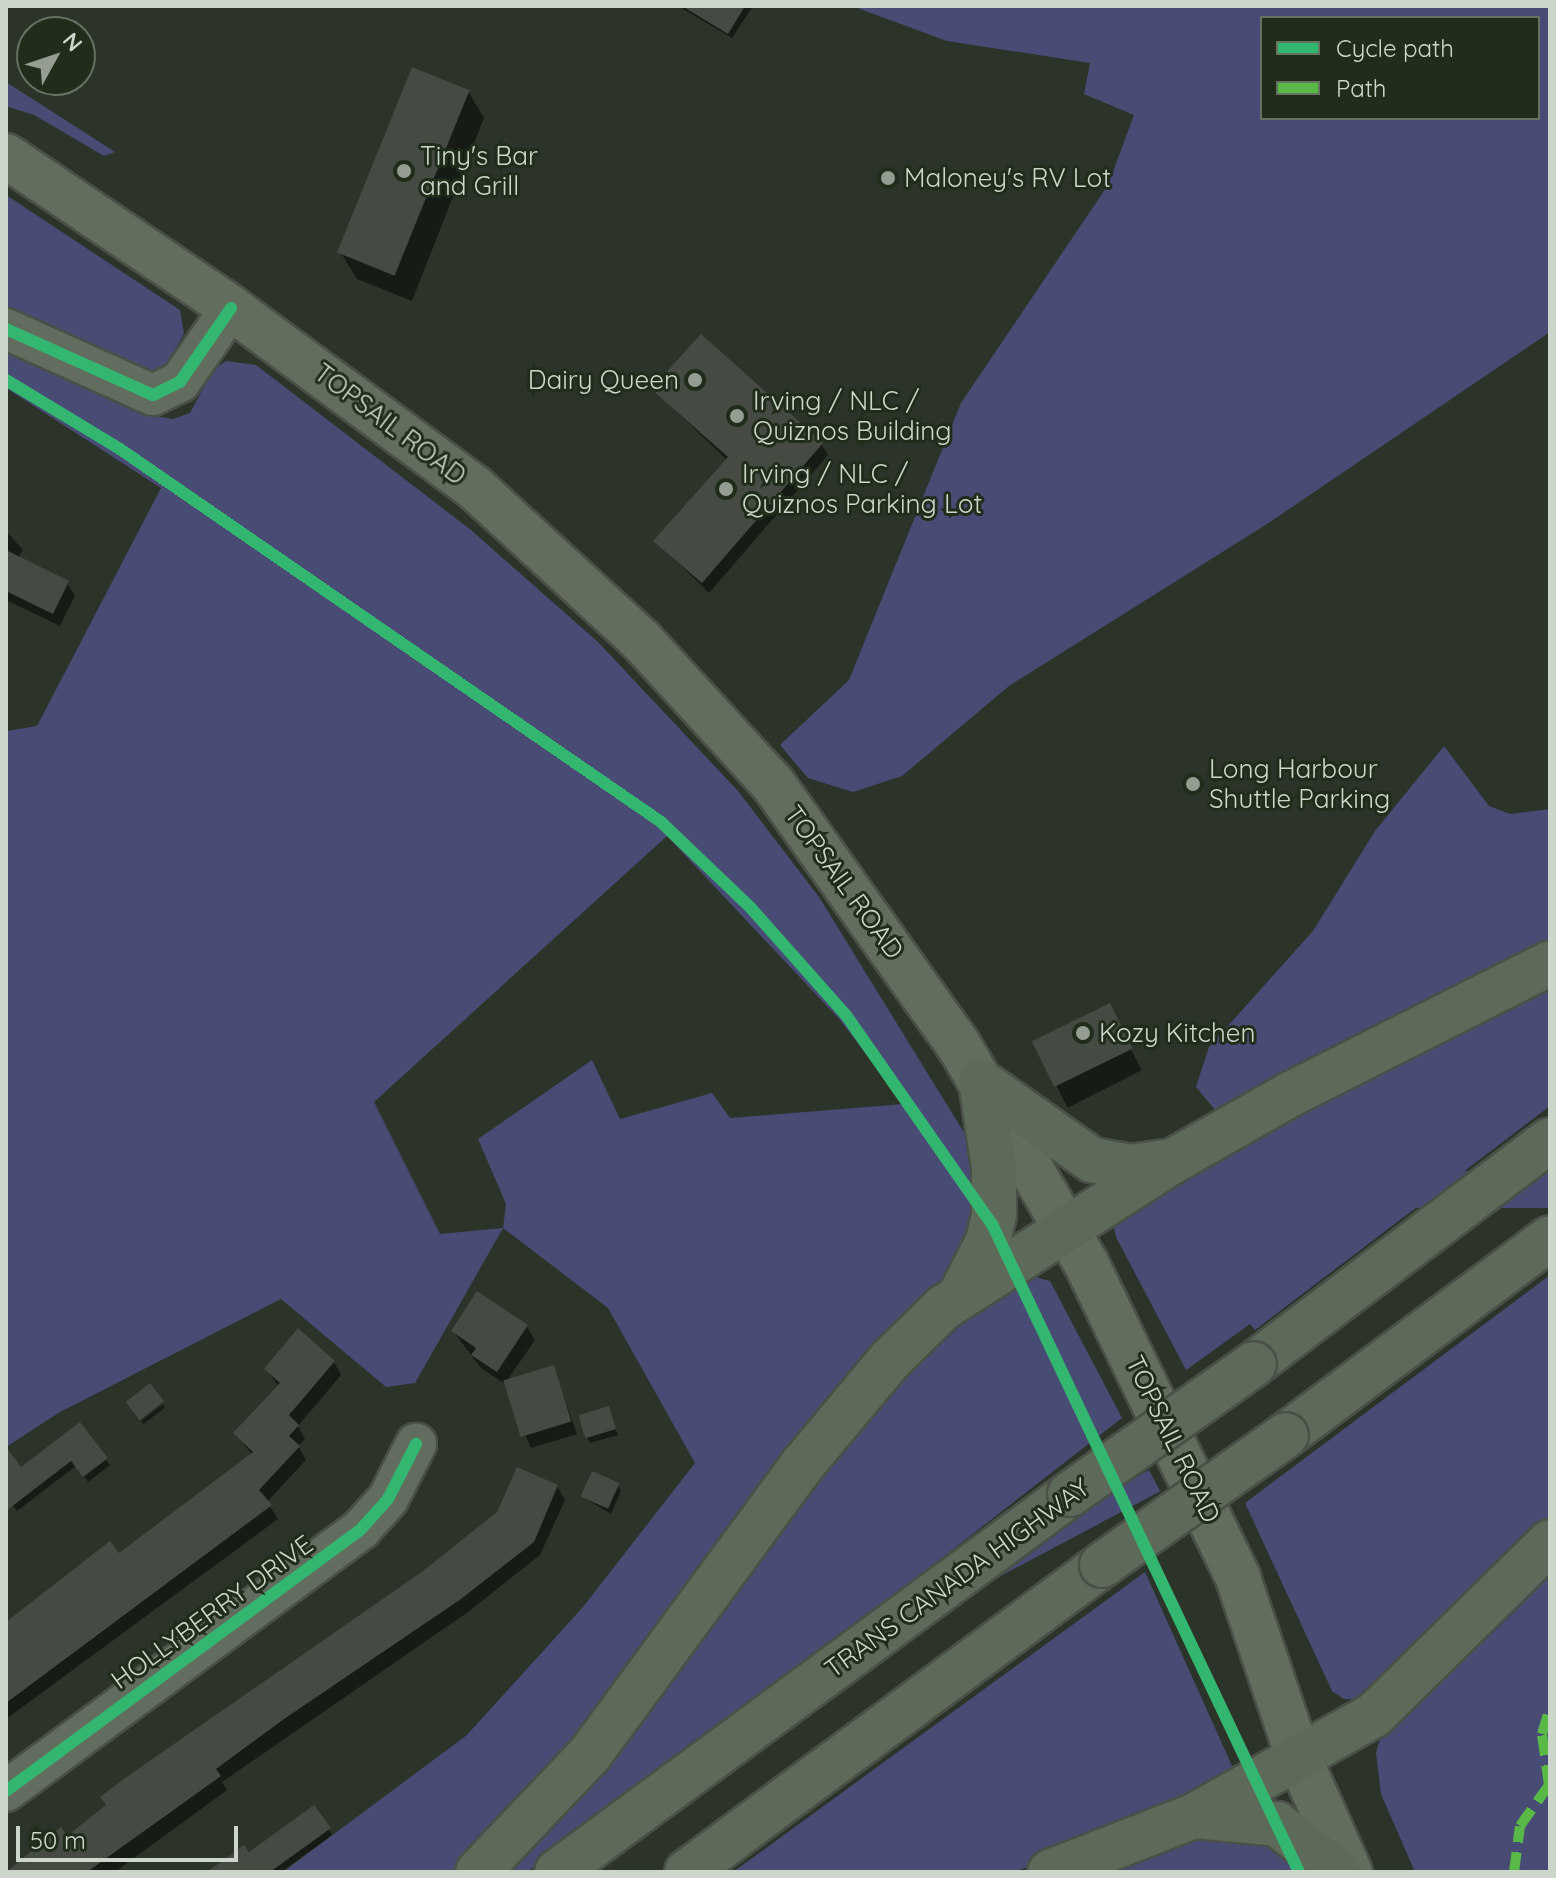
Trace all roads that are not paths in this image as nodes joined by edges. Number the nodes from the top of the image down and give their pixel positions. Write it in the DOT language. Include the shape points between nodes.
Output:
graph roads {
  1 [pos="6,156"];
  2 [pos="231,308"];
  3 [pos="6,329"];
  4 [pos="1550,963"];
  5 [pos="981,1082"];
  6 [pos="1550,1140"];
  7 [pos="1173,1161"];
  8 [pos="1067,1229"];
  9 [pos="1550,1238"];
  10 [pos="960,1295"];
  11 [pos="416,1444"];
  12 [pos="1550,1542"];
  13 [pos="1298,1756"];
  14 [pos="6,1791"];
  15 [pos="1194,1816"];
  16 [pos="478,1872"];
  17 [pos="557,1872"];
  18 [pos="687,1872"];
  19 [pos="1050,1872"];
  20 [pos="1338,1872"];
  21 [pos="1350,1872"];
  1 -- 2 [label="main road, TOPSAIL ROAD"];
  2 -- 3 [label="street" via="180,382 153,395"];
  2 -- 5 [label="main road, TOPSAIL ROAD" via="475,488 663,663 773,784 829,856"];
  4 -- 7 [label="highway" via="1291,1094"];
  5 -- 7 [label="highway" via="1092,1160 1130,1167"];
  5 -- 8 [label="main road, TOPSAIL ROAD"];
  5 -- 10 [label="highway" via="994,1168 994,1215 988,1241"];
  6 -- 17 [label="highway, TRANS CANADA HIGHWAY, bridge" via="1254,1364"];
  7 -- 8 [label="highway"];
  8 -- 10 [label="highway"];
  8 -- 13 [label="main road, TOPSAIL ROAD" via="1238,1578"];
  9 -- 18 [label="highway, bridge"];
  10 -- 16 [label="highway" via="889,1361 845,1412 614,1725"];
  11 -- 14 [label="street, HOLLYBERRY DRIVE" via="388,1499 361,1529"];
  12 -- 13 [label="highway" via="1374,1715"];
  13 -- 15 [label="highway"];
  13 -- 21 [label="main road, TOPSAIL ROAD"];
  15 -- 19 [label="highway"];
  15 -- 20 [label="highway" via="1277,1824"];
}
